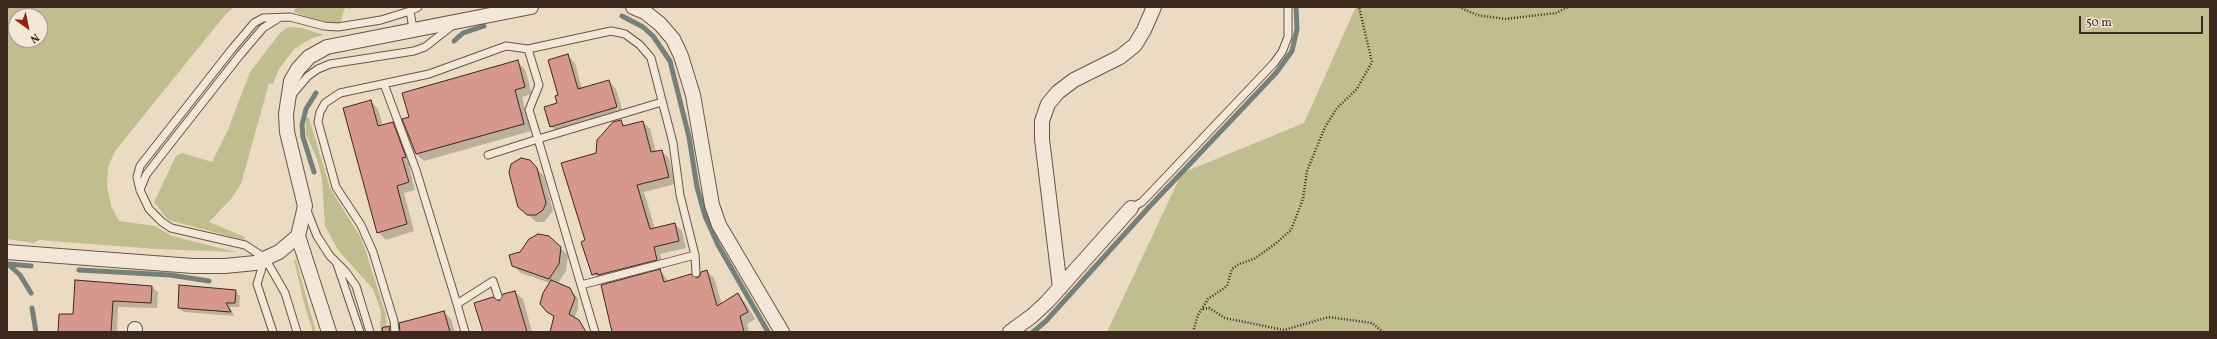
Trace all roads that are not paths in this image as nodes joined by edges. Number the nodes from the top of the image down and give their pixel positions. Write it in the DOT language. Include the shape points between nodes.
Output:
graph roads {
  1 [pos="418,7"];
  2 [pos="532,7"];
  3 [pos="633,7"];
  4 [pos="1154,7"];
  5 [pos="1288,7"];
  6 [pos="410,11"];
  7 [pos="281,17"];
  8 [pos="460,20"];
  9 [pos="413,29"];
  10 [pos="528,49"];
  11 [pos="384,84"];
  12 [pos="287,101"];
  13 [pos="662,102"];
  14 [pos="538,139"];
  15 [pos="488,155"];
  16 [pos="140,190"];
  17 [pos="305,206"];
  18 [pos="1132,208"];
  19 [pos="298,236"];
  20 [pos="7,252"];
  21 [pos="695,255"];
  22 [pos="265,258"];
  23 [pos="337,263"];
  24 [pos="696,273"];
  25 [pos="581,284"];
  26 [pos="1060,288"];
  27 [pos="498,296"];
  28 [pos="457,304"];
  29 [pos="273,332"];
  30 [pos="297,332"];
  31 [pos="329,332"];
  32 [pos="360,332"];
  33 [pos="370,332"];
  34 [pos="395,332"];
  35 [pos="465,332"];
  36 [pos="595,332"];
  37 [pos="782,332"];
  38 [pos="1010,332"];
  1 -- 6 [label="lane"];
  2 -- 8 [label="street"];
  3 -- 37 [label="street" via="645,12 660,24 673,39 681,56 692,95 712,205 719,225"];
  4 -- 26 [label="street" via="1135,45 1120,57 1074,80 1058,92 1048,104 1042,121"];
  5 -- 18 [label="lane" via="1288,37 1274,63 1142,202"];
  6 -- 7 [label="lane" via="381,20 338,27"];
  6 -- 9 [label="lane"];
  7 -- 16 [label="lane" via="263,28 240,55 146,175"];
  7 -- 16 [label="lane" via="263,18 254,23 232,49 140,166 137,177"];
  8 -- 9 [label="street"];
  8 -- 12 [label="lane" via="425,47 414,51 330,64 318,69 308,76"];
  9 -- 12 [label="street" via="327,47 309,57 291,81"];
  10 -- 11 [label="lane" via="506,46 429,74"];
  10 -- 13 [label="lane" via="611,31 625,34 640,45 650,58"];
  10 -- 14 [label="lane" via="539,85 529,110"];
  11 -- 28 [label="lane" via="416,170"];
  11 -- 34 [label="lane" via="340,93 333,97 320,112 318,122 336,187 361,225 373,252"];
  12 -- 17 [label="street" via="287,132"];
  13 -- 14 [label="lane"];
  13 -- 21 [label="lane" via="673,143 680,195"];
  14 -- 15 [label="lane"];
  14 -- 25 [label="lane"];
  16 -- 22 [label="lane" via="154,216 171,228 245,245"];
  17 -- 19 [label="street"];
  17 -- 23 [label="lane" via="317,236"];
  18 -- 26 [label="street"];
  19 -- 22 [label="street" via="279,252"];
  19 -- 31 [label="street"];
  20 -- 22 [label="street" via="193,266 255,263"];
  21 -- 24 [label="lane"];
  21 -- 25 [label="lane"];
  22 -- 29 [label="lane" via="257,284"];
  22 -- 30 [label="lane" via="285,293"];
  23 -- 32 [label="lane"];
  23 -- 33 [label="lane" via="356,286"];
  25 -- 36 [label="lane"];
  26 -- 38 [label="street" via="1032,316"];
  27 -- 28 [label="lane" via="493,281"];
  28 -- 35 [label="lane"];
}
